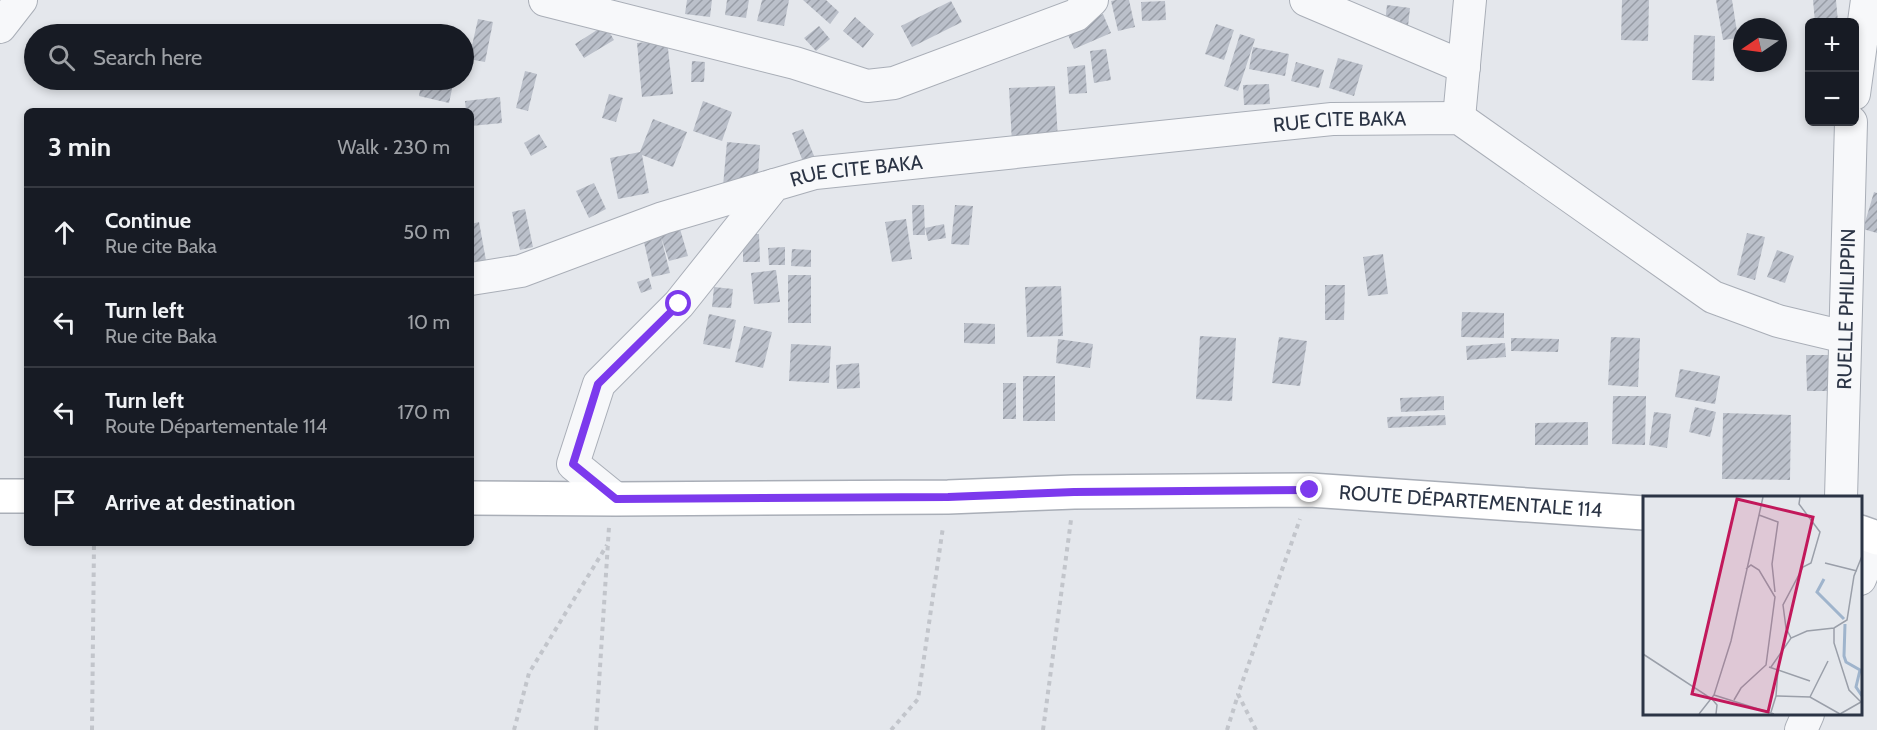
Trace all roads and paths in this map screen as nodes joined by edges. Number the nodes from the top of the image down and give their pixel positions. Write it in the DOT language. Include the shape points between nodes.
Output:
graph roads {
  1 [pos="21,0"];
  2 [pos="545,0"];
  3 [pos="1092,0"];
  4 [pos="1306,0"];
  5 [pos="1470,0"];
  6 [pos="1867,0"];
  7 [pos="0,27"];
  8 [pos="1464,67"];
  9 [pos="1857,72"];
  10 [pos="1459,118"];
  11 [pos="1851,126"];
  12 [pos="774,185"];
  13 [pos="474,279"];
  14 [pos="1845,337"];
  15 [pos="1310,490"];
  16 [pos="1074,492"];
  17 [pos="0,496"];
  18 [pos="24,496"];
  19 [pos="1841,496"];
  20 [pos="948,497"];
  21 [pos="474,498"];
  22 [pos="613,499"];
  23 [pos="1643,513"];
  24 [pos="1862,533"];
  25 [pos="1877,538"];
  26 [pos="608,544"];
  27 [pos="94,546"];
  28 [pos="1862,574"];
  29 [pos="1238,694"];
  30 [pos="1808,715"];
  31 [pos="92,730"];
  32 [pos="514,730"];
  33 [pos="596,730"];
  34 [pos="891,730"];
  35 [pos="1043,730"];
  36 [pos="1227,730"];
  37 [pos="1256,730"];
  38 [pos="1801,730"];
  1 -- 7 [label="street"];
  2 -- 3 [label="street" via="795,63 867,86 894,83 1076,15"];
  4 -- 8 [label="street"];
  5 -- 8 [label="street"];
  6 -- 9 [label="street"];
  8 -- 10 [label="street"];
  10 -- 12 [label="street, RUE CITE BAKA" via="1332,119 815,173"];
  10 -- 14 [label="street" via="1713,297 1778,321"];
  11 -- 14 [label="street, RUELLE PHILIPPIN"];
  12 -- 13 [label="street, RUE CITE BAKA" via="663,218 520,271"];
  12 -- 22 [label="street, RUE CITE BAKA" via="679,304 598,384 573,464"];
  14 -- 19 [label="street, RUELLE PHILIPPIN"];
  15 -- 16 [label="main road, ROUTE DÉPARTEMENTALE 114"];
  15 -- 23 [label="main road, ROUTE DÉPARTEMENTALE 114"];
  15 -- 29 [label="path"];
  16 -- 20 [label="main road, ROUTE DÉPARTEMENTALE 114"];
  16 -- 35 [label="path"];
  17 -- 18 [label="main road"];
  20 -- 22 [label="main road, ROUTE DÉPARTEMENTALE 114"];
  20 -- 34 [label="path" via="918,699"];
  21 -- 22 [label="main road, ROUTE DÉPARTEMENTALE 114"];
  22 -- 26 [label="path"];
  24 -- 25 [label="main road"];
  25 -- 28 [label="street"];
  26 -- 32 [label="path" via="529,673"];
  26 -- 33 [label="path"];
  27 -- 31 [label="path"];
  29 -- 36 [label="path"];
  29 -- 37 [label="path"];
  30 -- 38 [label="street"];
}
